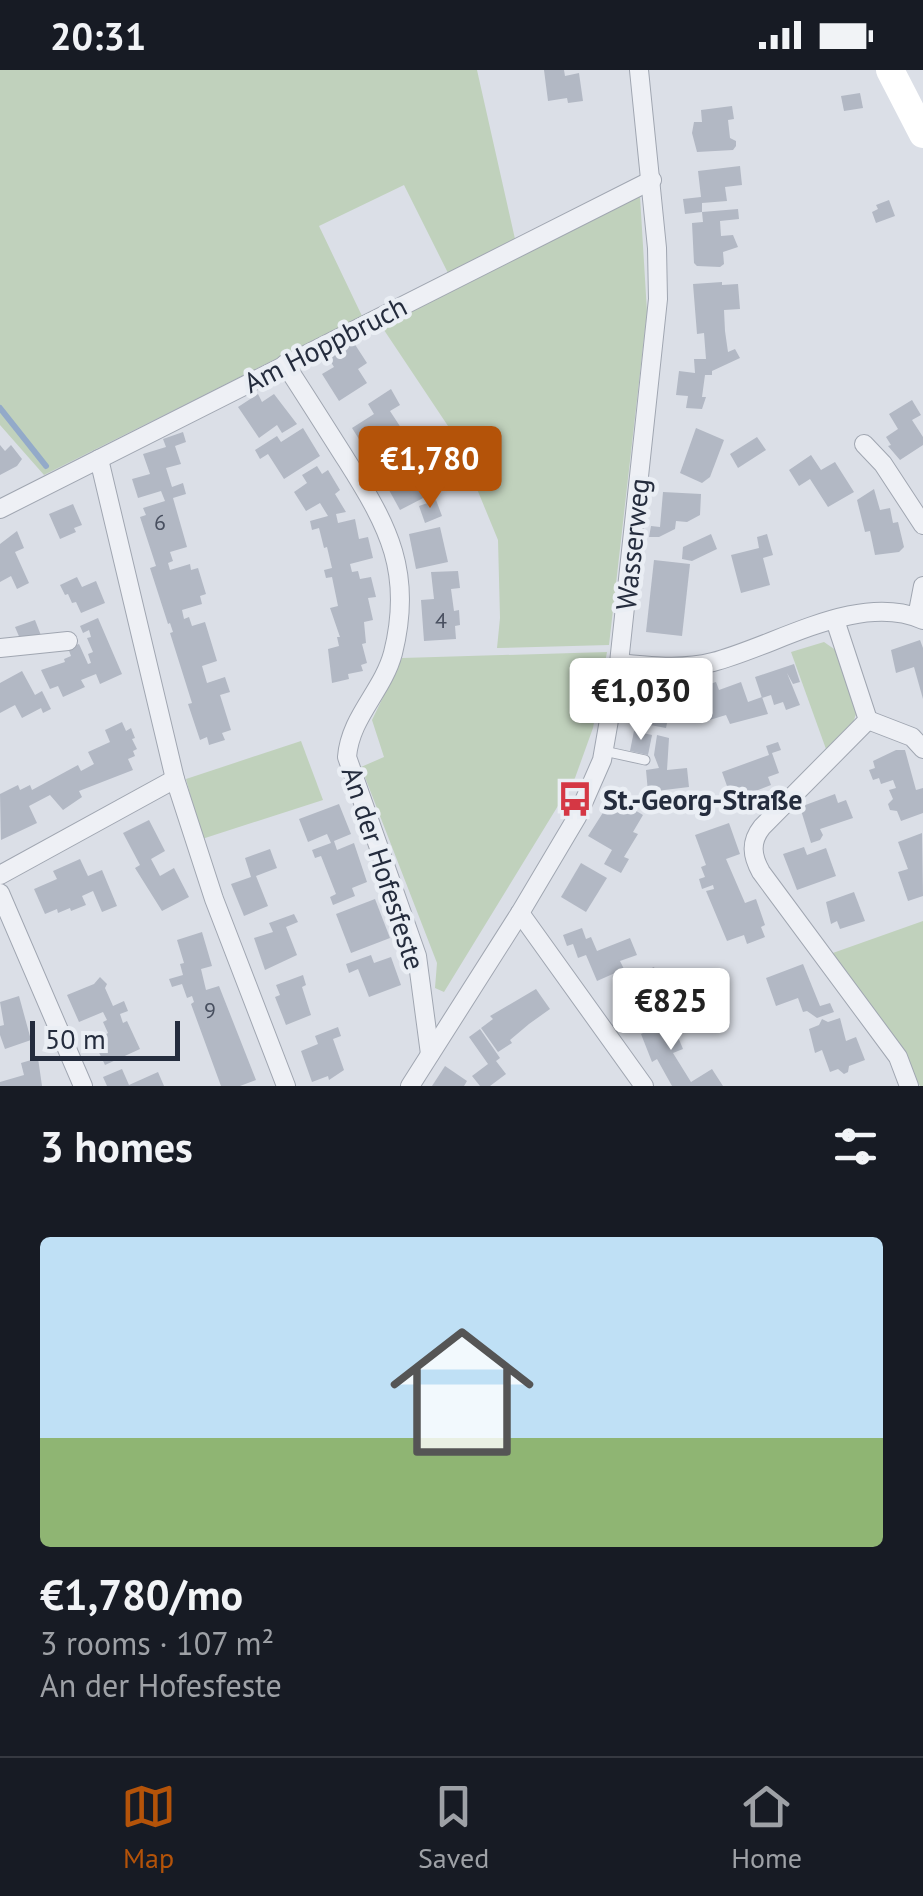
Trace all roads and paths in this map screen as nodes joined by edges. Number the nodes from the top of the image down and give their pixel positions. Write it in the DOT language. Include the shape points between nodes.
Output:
graph roads {
  1 [pos="639,70"];
  2 [pos="890,70"];
  3 [pos="923,134"];
  4 [pos="652,180"];
  5 [pos="285,364"];
  6 [pos="864,444"];
  7 [pos="99,459"];
  8 [pos="0,509"];
  9 [pos="923,525"];
  10 [pos="923,586"];
  11 [pos="920,618"];
  12 [pos="835,620"];
  13 [pos="68,641"];
  14 [pos="0,648"];
  15 [pos="619,663"];
  16 [pos="868,720"];
  17 [pos="923,749"];
  18 [pos="604,751"];
  19 [pos="645,760"];
  20 [pos="176,779"];
  21 [pos="0,875"];
  22 [pos="0,894"];
  23 [pos="520,913"];
  24 [pos="430,1054"];
  25 [pos="83,1086"];
  26 [pos="286,1086"];
  27 [pos="410,1086"];
  28 [pos="644,1086"];
  29 [pos="909,1086"];
  1 -- 4 [label="street, Wasserweg"];
  2 -- 3 [label="main road"];
  4 -- 5 [label="street, Am Hoppbruch"];
  4 -- 15 [label="street, Wasserweg" via="658,300"];
  5 -- 7 [label="street, Am Hoppbruch"];
  5 -- 24 [label="street, An der Hofesfeste" via="380,513 397,560 400,598 392,654 354,728 347,757 417,956"];
  6 -- 9 [label="street"];
  7 -- 8 [label="street, Am Hoppbruch"];
  7 -- 20 [label="street"];
  10 -- 11 [label="street"];
  11 -- 12 [label="street" via="876,610"];
  12 -- 15 [label="street" via="708,663"];
  12 -- 16 [label="street"];
  13 -- 14 [label="street"];
  15 -- 18 [label="street, Wasserweg"];
  16 -- 17 [label="street" via="912,737"];
  16 -- 29 [label="street" via="758,832 754,854 898,1057"];
  18 -- 19 [label="lane"];
  18 -- 23 [label="street, Wasserweg" via="577,817"];
  20 -- 21 [label="street"];
  20 -- 26 [label="street" via="214,900"];
  22 -- 25 [label="street"];
  23 -- 24 [label="street, Wasserweg"];
  23 -- 28 [label="street"];
  24 -- 27 [label="street, Wasserweg"];
}
